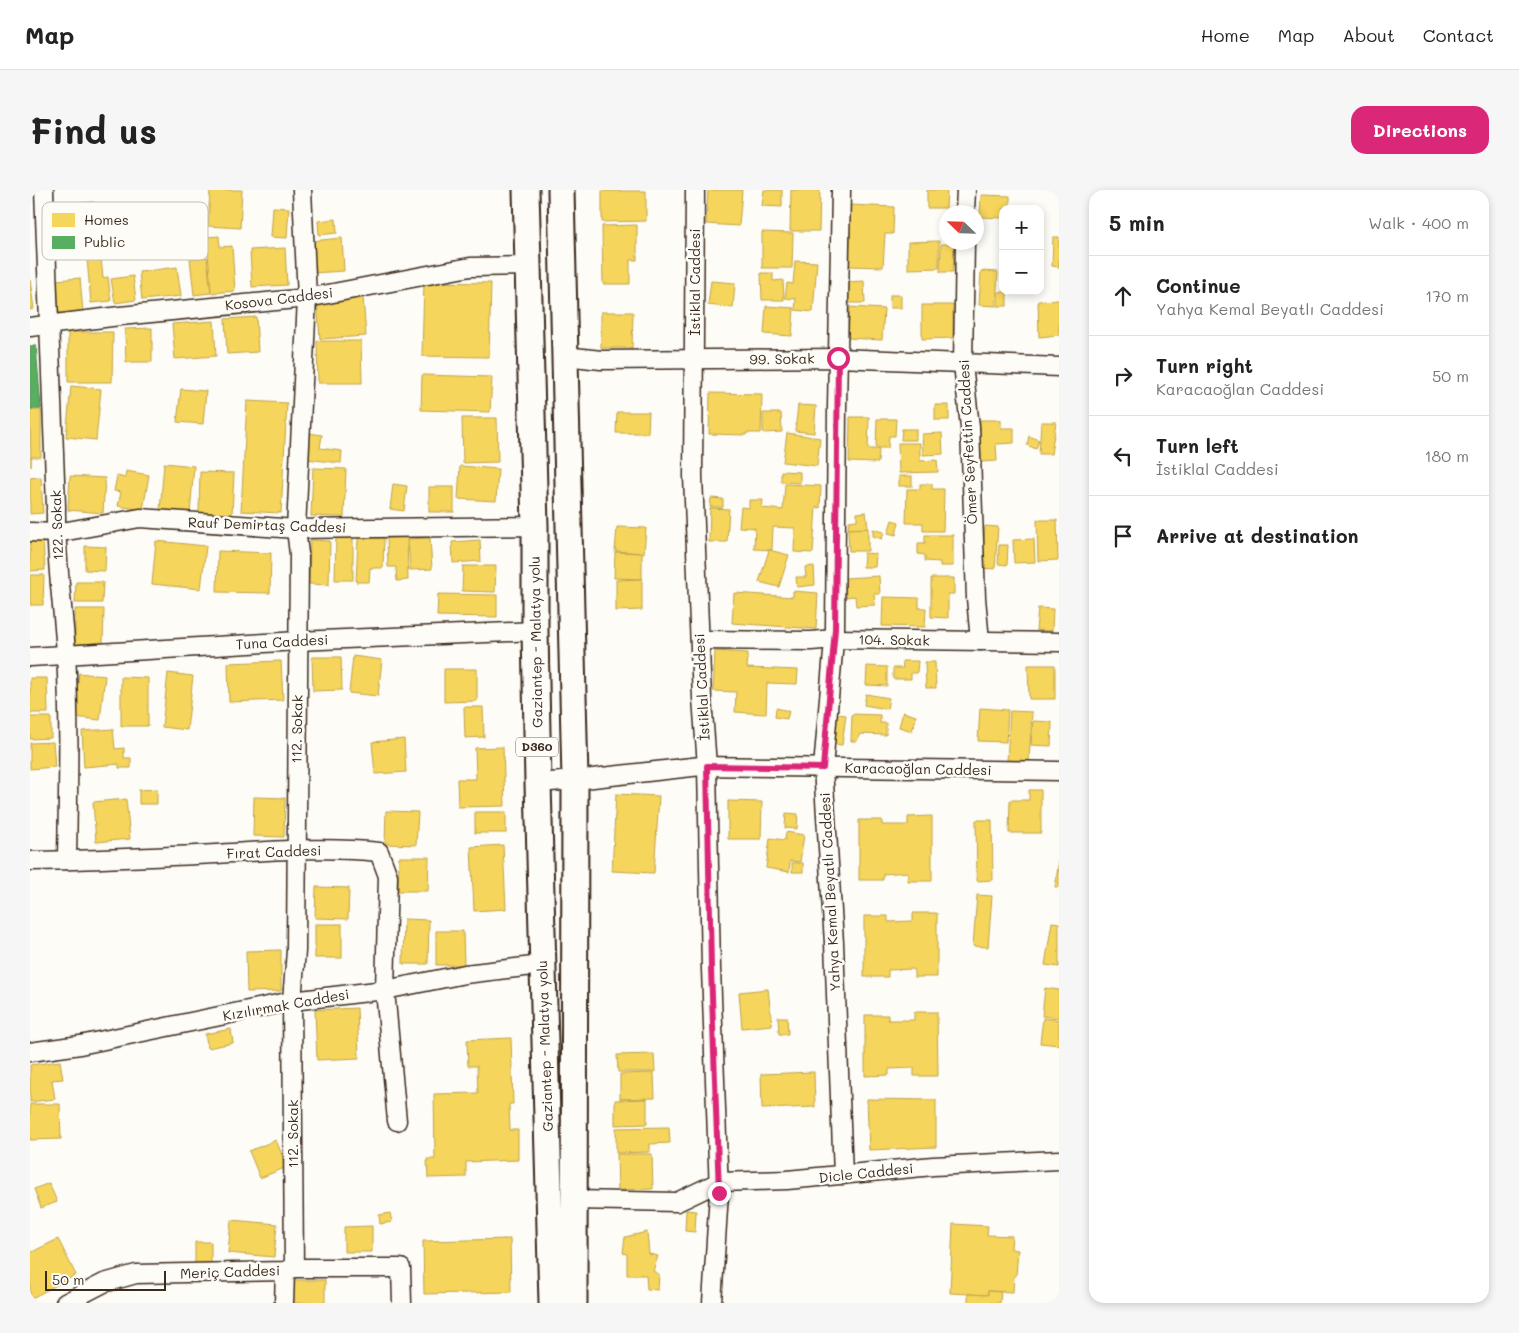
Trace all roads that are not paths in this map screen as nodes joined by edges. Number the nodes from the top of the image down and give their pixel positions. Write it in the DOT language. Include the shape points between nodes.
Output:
graph roads {
  1 [pos="302,190"];
  2 [pos="526,190"];
  3 [pos="561,190"];
  4 [pos="695,190"];
  5 [pos="841,190"];
  6 [pos="966,190"];
  7 [pos="965,205"];
  8 [pos="965,250"];
  9 [pos="47,260"];
  10 [pos="527,266"];
  11 [pos="307,298"];
  12 [pos="50,324"];
  13 [pos="30,327"];
  14 [pos="565,356"];
  15 [pos="838,358"];
  16 [pos="694,360"];
  17 [pos="963,364"];
  18 [pos="1059,367"];
  19 [pos="535,526"];
  20 [pos="296,529"];
  21 [pos="30,532"];
  22 [pos="56,533"];
  23 [pos="535,631"];
  24 [pos="834,639"];
  25 [pos="298,640"];
  26 [pos="700,640"];
  27 [pos="980,641"];
  28 [pos="1059,642"];
  29 [pos="66,655"];
  30 [pos="30,657"];
  31 [pos="707,766"];
  32 [pos="823,768"];
  33 [pos="1059,771"];
  34 [pos="575,780"];
  35 [pos="538,783"];
  36 [pos="295,849"];
  37 [pos="67,860"];
  38 [pos="30,861"];
  39 [pos="542,965"];
  40 [pos="385,990"];
  41 [pos="292,1002"];
  42 [pos="30,1052"];
  43 [pos="397,1121"];
  44 [pos="1059,1160"];
  45 [pos="844,1175"];
  46 [pos="719,1182"];
  47 [pos="574,1200"];
  48 [pos="289,1269"];
  49 [pos="64,1303"];
  50 [pos="284,1303"];
  51 [pos="402,1303"];
  52 [pos="552,1303"];
  53 [pos="574,1303"];
  54 [pos="712,1303"];
  1 -- 11 [label="street, 112. Sokak"];
  2 -- 10 [label="highway, Gaziantep - Malatya yolu / D360"];
  3 -- 14 [label="highway, Gaziantep - Malatya yolu / D360"];
  4 -- 16 [label="street, İstiklal Caddesi"];
  5 -- 15 [label="street, Yahya Kemal Beyatlı Caddesi"];
  6 -- 7 [label="street"];
  8 -- 17 [label="street, Ömer Seyfettin Caddesi"];
  9 -- 12 [label="street, 122. Sokak"];
  10 -- 11 [label="street, Kosova Caddesi" via="470,267"];
  10 -- 19 [label="highway, Gaziantep - Malatya yolu / D360"];
  11 -- 12 [label="street, Kosova Caddesi"];
  11 -- 20 [label="street, 112. Sokak"];
  12 -- 13 [label="street, Kosova Caddesi"];
  12 -- 22 [label="street, 122. Sokak"];
  14 -- 16 [label="street, 99. Sokak" via="601,360"];
  14 -- 34 [label="highway, Gaziantep - Malatya yolu / D360"];
  15 -- 16 [label="street, 99. Sokak"];
  15 -- 17 [label="street, 99. Sokak"];
  15 -- 24 [label="street, Yahya Kemal Beyatlı Caddesi"];
  16 -- 26 [label="street, İstiklal Caddesi" via="693,476"];
  17 -- 18 [label="street, 99. Sokak"];
  17 -- 27 [label="street, Ömer Seyfettin Caddesi" via="970,427"];
  19 -- 20 [label="street, Rauf Demirtaş Caddesi"];
  19 -- 23 [label="highway, Gaziantep - Malatya yolu / D360"];
  20 -- 22 [label="street, Rauf Demirtaş Caddesi" via="140,518"];
  20 -- 25 [label="street, 112. Sokak" via="299,554"];
  21 -- 22 [label="street, Rauf Demirtaş Caddesi"];
  22 -- 29 [label="street, 122. Sokak"];
  23 -- 25 [label="street, Tuna Caddesi"];
  23 -- 35 [label="highway, Gaziantep - Malatya yolu / D360"];
  24 -- 26 [label="street, 104. Sokak"];
  24 -- 27 [label="street, 104. Sokak"];
  24 -- 32 [label="street, Yahya Kemal Beyatlı Caddesi"];
  25 -- 29 [label="street, Tuna Caddesi"];
  25 -- 36 [label="street, 112. Sokak"];
  26 -- 31 [label="street, İstiklal Caddesi"];
  27 -- 28 [label="street, 104. Sokak"];
  29 -- 30 [label="street, Tuna Caddesi"];
  29 -- 37 [label="street, 122. Sokak"];
  31 -- 32 [label="street, Karacaoğlan Caddesi"];
  31 -- 34 [label="street, Karacaoğlan Caddesi"];
  31 -- 46 [label="street, İstiklal Caddesi"];
  32 -- 33 [label="street, Karacaoğlan Caddesi"];
  32 -- 45 [label="street, Yahya Kemal Beyatlı Caddesi"];
  34 -- 35 [label="street, Karacaoğlan Caddesi"];
  34 -- 47 [label="highway, Gaziantep - Malatya yolu / D360"];
  35 -- 39 [label="highway, Gaziantep - Malatya yolu / D360"];
  36 -- 37 [label="street, Fırat Caddesi"];
  36 -- 40 [label="street, Fırat Caddesi" via="379,852 388,876"];
  36 -- 41 [label="street, 112. Sokak" via="296,952"];
  37 -- 38 [label="street, Fırat Caddesi"];
  39 -- 40 [label="street, Kızılırmak Caddesi" via="465,974"];
  39 -- 52 [label="highway, Gaziantep - Malatya yolu / D360"];
  40 -- 41 [label="street, Kızılırmak Caddesi"];
  40 -- 43 [label="street"];
  41 -- 42 [label="street, Kızılırmak Caddesi"];
  41 -- 48 [label="street, 112. Sokak"];
  44 -- 45 [label="street, Dicle Caddesi" via="933,1166"];
  45 -- 46 [label="street, Dicle Caddesi"];
  46 -- 47 [label="street, Dicle Caddesi" via="677,1202"];
  46 -- 54 [label="street, İstiklal Caddesi"];
  47 -- 53 [label="highway, Gaziantep - Malatya yolu / D360"];
  48 -- 49 [label="street, Meriç Caddesi" via="136,1274 104,1284"];
  48 -- 50 [label="street, 112. Sokak"];
  48 -- 51 [label="street, Meriç Caddesi" via="401,1268"];
}
